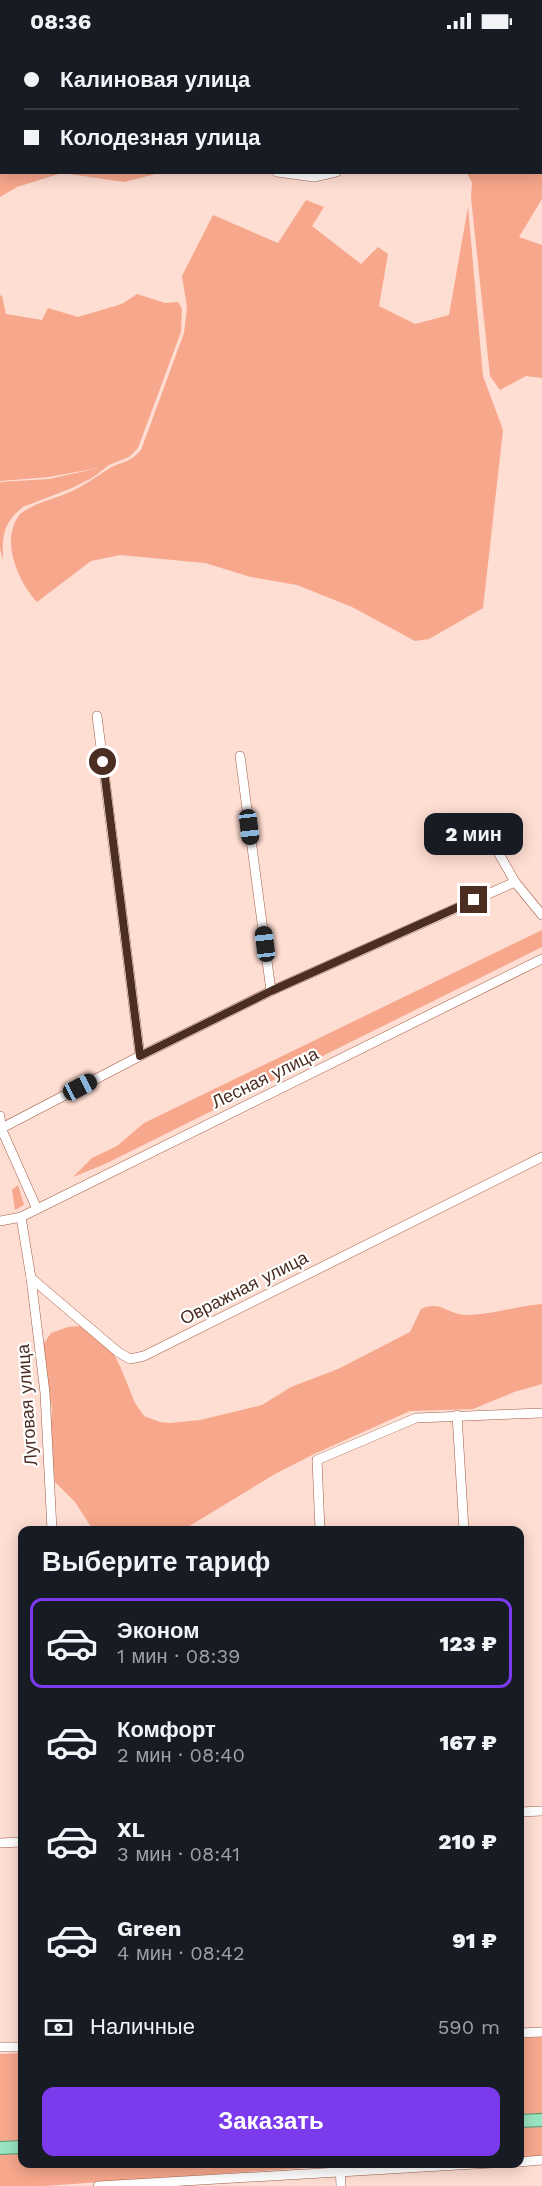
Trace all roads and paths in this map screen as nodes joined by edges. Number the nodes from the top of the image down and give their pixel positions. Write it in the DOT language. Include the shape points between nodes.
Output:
graph roads {
  1 [pos="292,174"];
  2 [pos="327,174"];
  3 [pos="97,716"];
  4 [pos="240,756"];
  5 [pos="484,827"];
  6 [pos="515,882"];
  7 [pos="542,915"];
  8 [pos="542,959"];
  9 [pos="271,991"];
  10 [pos="140,1056"];
  11 [pos="0,1116"];
  12 [pos="1,1129"];
  13 [pos="542,1157"];
  14 [pos="38,1209"];
  15 [pos="21,1217"];
  16 [pos="0,1221"];
  17 [pos="31,1278"];
  18 [pos="542,1413"];
  19 [pos="457,1415"];
  20 [pos="52,1526"];
  21 [pos="320,1526"];
  22 [pos="464,1526"];
  23 [pos="542,1811"];
  24 [pos="524,1812"];
  25 [pos="18,1842"];
  26 [pos="0,1843"];
  27 [pos="542,2032"];
  28 [pos="524,2033"];
  29 [pos="0,2047"];
  30 [pos="18,2047"];
  31 [pos="542,2120"];
  32 [pos="524,2121"];
  33 [pos="18,2147"];
  34 [pos="0,2148"];
  35 [pos="542,2160"];
  36 [pos="524,2162"];
  37 [pos="327,2168"];
  38 [pos="340,2168"];
  39 [pos="98,2186"];
  40 [pos="341,2186"];
  1 -- 2 [label="street"];
  3 -- 10 [label="street"];
  4 -- 9 [label="street"];
  5 -- 6 [label="street"];
  6 -- 7 [label="street"];
  6 -- 9 [label="street"];
  8 -- 14 [label="street, Лесная улица"];
  9 -- 10 [label="street"];
  10 -- 12 [label="street"];
  11 -- 12 [label="street"];
  12 -- 14 [label="street"];
  13 -- 17 [label="street, Овражная улица" via="144,1356 130,1359 118,1352"];
  14 -- 15 [label="street, Лесная улица"];
  15 -- 16 [label="street, Лесная улица"];
  15 -- 17 [label="street"];
  17 -- 20 [label="street, Луговая улица" via="45,1393"];
  18 -- 19 [label="street"];
  19 -- 21 [label="street" via="416,1418 317,1460"];
  19 -- 22 [label="street"];
  23 -- 24 [label="street"];
  25 -- 26 [label="street"];
  27 -- 28 [label="street"];
  29 -- 30 [label="street"];
  31 -- 32 [label="main road"];
  33 -- 34 [label="main road"];
  35 -- 36 [label="street"];
  37 -- 39 [label="street"];
  38 -- 40 [label="street"];
}
